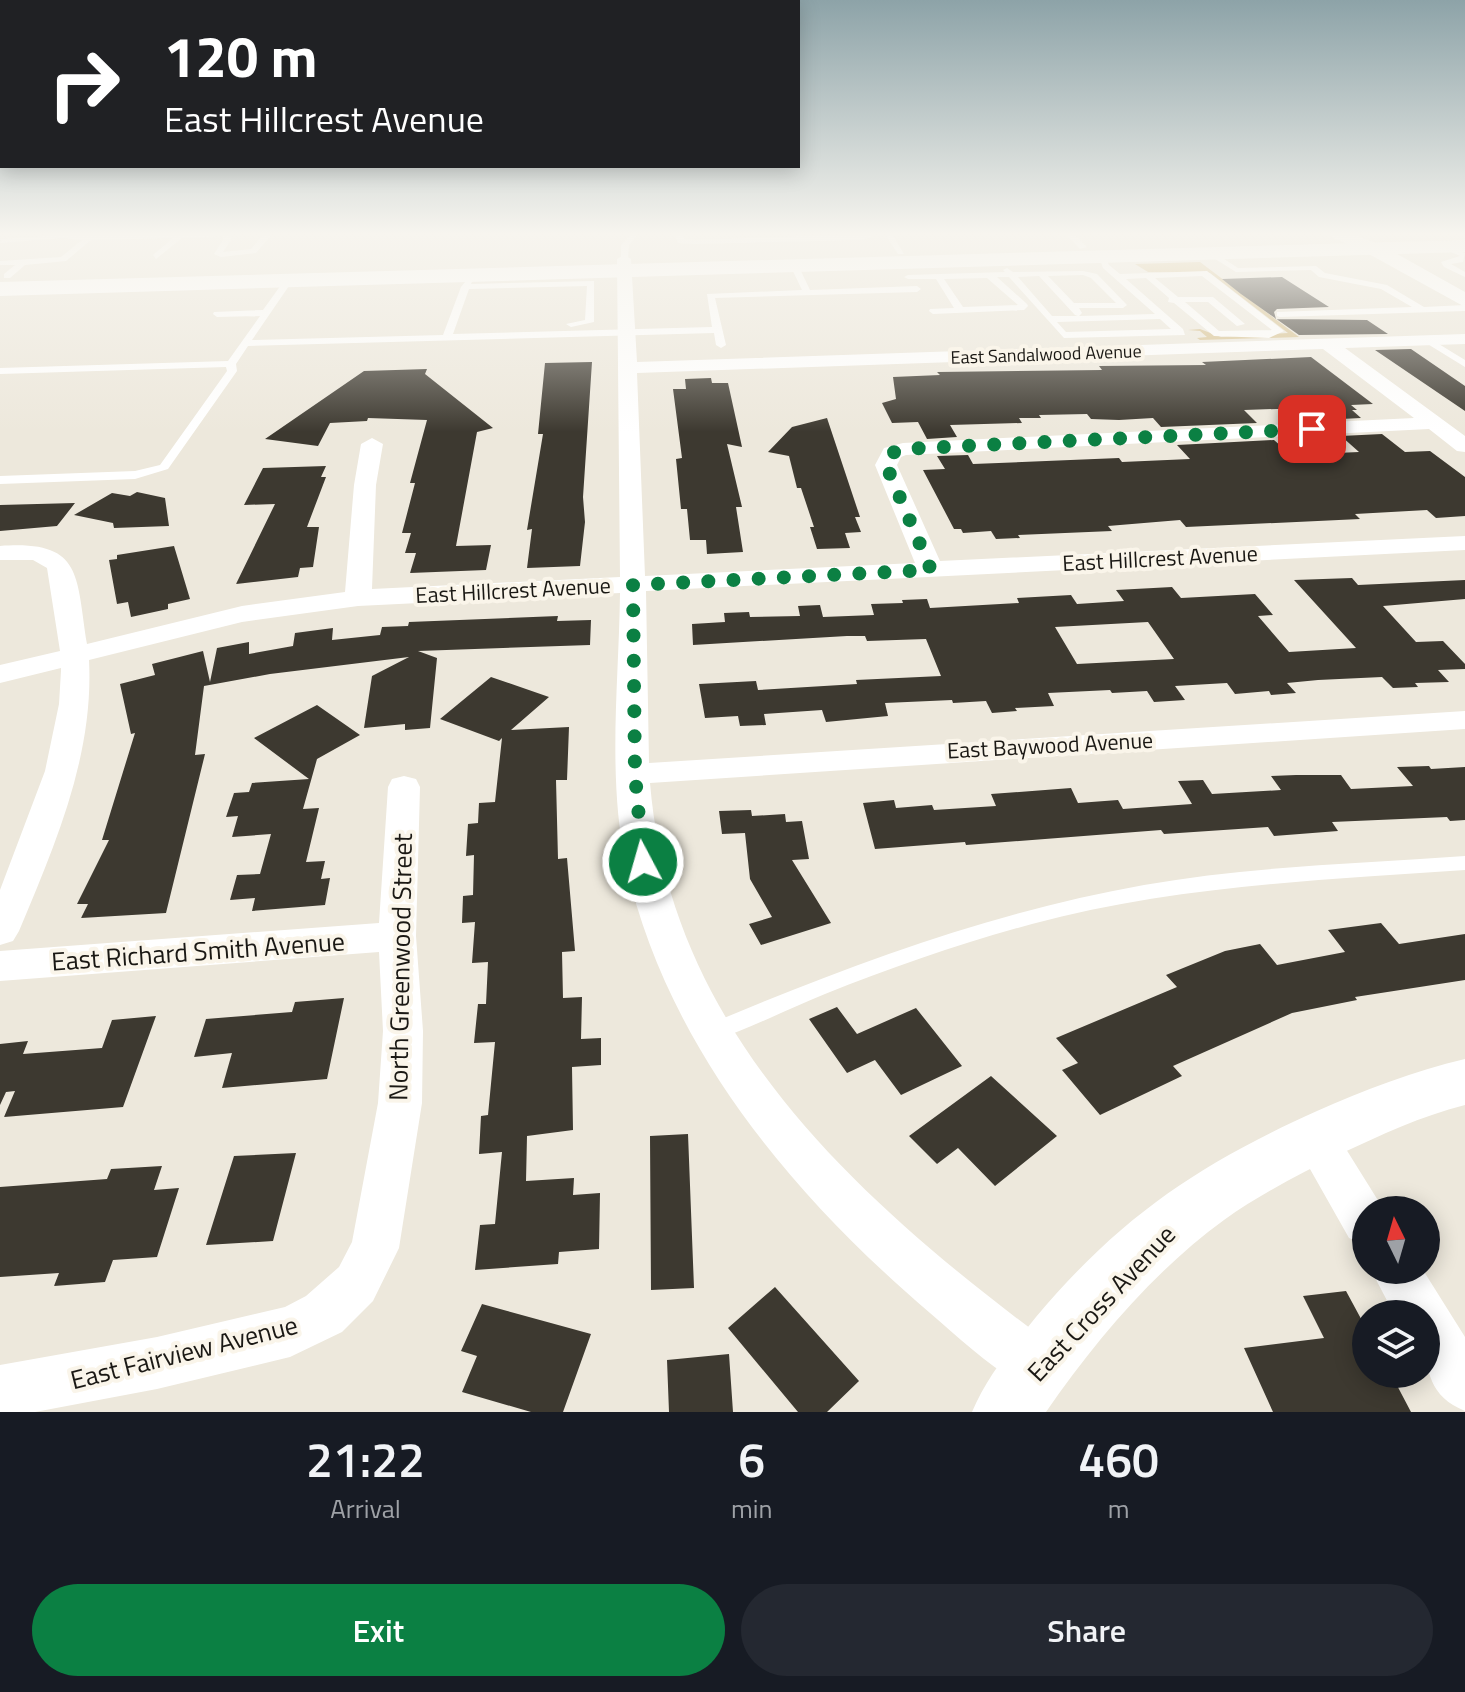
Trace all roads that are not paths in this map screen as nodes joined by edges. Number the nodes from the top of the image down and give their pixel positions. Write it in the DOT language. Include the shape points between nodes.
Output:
graph roads {
  1 [pos="274,300"];
  2 [pos="461,300"];
  3 [pos="590,300"];
  4 [pos="625,300"];
  5 [pos="711,300"];
  6 [pos="956,300"];
  7 [pos="1018,300"];
  8 [pos="1030,300"];
  9 [pos="1065,300"];
  10 [pos="1127,300"];
  11 [pos="1176,300"];
  12 [pos="1180,300"];
  13 [pos="1211,300"];
  14 [pos="1239,300"];
  15 [pos="1406,300"];
  16 [pos="1145,301"];
  17 [pos="1073,308"];
  18 [pos="1420,308"];
  19 [pos="1465,308"];
  20 [pos="964,310"];
  21 [pos="933,311"];
  22 [pos="266,313"];
  23 [pos="217,314"];
  24 [pos="1280,314"];
  25 [pos="1162,316"];
  26 [pos="1084,318"];
  27 [pos="1051,319"];
  28 [pos="1206,325"];
  29 [pos="571,328"];
  30 [pos="718,330"];
  31 [pos="1181,332"];
  32 [pos="447,337"];
  33 [pos="1465,339"];
  34 [pos="1429,341"];
  35 [pos="245,343"];
  36 [pos="1327,344"];
  37 [pos="721,345"];
  38 [pos="627,350"];
  39 [pos="231,364"];
  40 [pos="1465,364"];
  41 [pos="0,371"];
  42 [pos="1435,423"];
  43 [pos="372,444"];
  44 [pos="1465,446"];
  45 [pos="0,480"];
  46 [pos="1465,543"];
  47 [pos="0,553"];
  48 [pos="931,570"];
  49 [pos="633,585"];
  50 [pos="358,598"];
  51 [pos="73,654"];
  52 [pos="0,674"];
  53 [pos="1465,720"];
  54 [pos="635,774"];
  55 [pos="404,787"];
  56 [pos="1465,863"];
  57 [pos="0,931"];
  58 [pos="397,936"];
  59 [pos="0,966"];
  60 [pos="713,1032"];
  61 [pos="1465,1082"];
  62 [pos="1315,1139"];
  63 [pos="1352,1199"];
  64 [pos="356,1284"];
  65 [pos="1440,1344"];
  66 [pos="1465,1385"];
  67 [pos="1021,1389"];
  68 [pos="0,1392"];
  1 -- 22 [label="lane"];
  2 -- 32 [label="lane"];
  3 -- 29 [label="lane" via="589,322"];
  4 -- 38 [label="street"];
  5 -- 30 [label="lane"];
  6 -- 20 [label="lane"];
  7 -- 20 [label="lane" via="1021,308"];
  8 -- 27 [label="lane"];
  9 -- 17 [label="lane"];
  10 -- 17 [label="lane" via="1135,307"];
  11 -- 12 [label="lane"];
  11 -- 16 [label="lane"];
  11 -- 28 [label="lane"];
  13 -- 28 [label="lane" via="1240,324"];
  14 -- 28 [label="lane" via="1279,331 1227,336"];
  15 -- 18 [label="lane"];
  16 -- 25 [label="lane"];
  17 -- 26 [label="lane"];
  18 -- 19 [label="lane"];
  18 -- 24 [label="lane"];
  20 -- 21 [label="lane"];
  22 -- 23 [label="lane"];
  22 -- 35 [label="lane"];
  25 -- 26 [label="lane"];
  25 -- 31 [label="lane"];
  26 -- 27 [label="lane"];
  27 -- 31 [label="lane" via="1064,335"];
  28 -- 31 [label="lane"];
  29 -- 32 [label="lane"];
  29 -- 38 [label="lane"];
  30 -- 37 [label="lane"];
  30 -- 38 [label="lane"];
  32 -- 35 [label="lane"];
  33 -- 34 [label="street, East Sandalwood Avenue"];
  34 -- 36 [label="street, East Sandalwood Avenue"];
  34 -- 40 [label="lane"];
  35 -- 39 [label="lane"];
  36 -- 38 [label="street, East Sandalwood Avenue"];
  36 -- 42 [label="street"];
  38 -- 49 [label="street"];
  39 -- 41 [label="lane"];
  39 -- 45 [label="lane" via="232,371 164,467 135,475"];
  42 -- 44 [label="street"];
  42 -- 48 [label="street" via="914,447 892,453 886,465"];
  43 -- 50 [label="street"];
  46 -- 48 [label="street, East Hillcrest Avenue"];
  47 -- 51 [label="street" via="50,554 60,567"];
  48 -- 49 [label="street, East Hillcrest Avenue"];
  49 -- 50 [label="street, East Hillcrest Avenue"];
  49 -- 54 [label="street"];
  50 -- 51 [label="street, East Hillcrest Avenue" via="242,614"];
  51 -- 52 [label="street, East Hillcrest Avenue"];
  51 -- 57 [label="street" via="73,706 55,789"];
  53 -- 54 [label="street, East Baywood Avenue"];
  54 -- 60 [label="street" via="643,862 656,910 679,969"];
  55 -- 58 [label="street, North Greenwood Street"];
  56 -- 60 [label="lane" via="1247,879 1056,909 893,957"];
  58 -- 59 [label="street, East Richard Smith Avenue"];
  58 -- 64 [label="street, North Greenwood Street" via="403,1031 400,1103 375,1248"];
  60 -- 67 [label="street" via="761,1106 820,1178 968,1315"];
  61 -- 62 [label="street, East Cross Avenue" via="1384,1108"];
  62 -- 63 [label="street"];
  62 -- 67 [label="street, East Cross Avenue" via="1186,1214 1119,1276"];
  64 -- 68 [label="street, East Fairview Avenue" via="324,1314 290,1331"];
  65 -- 66 [label="street"];
}
